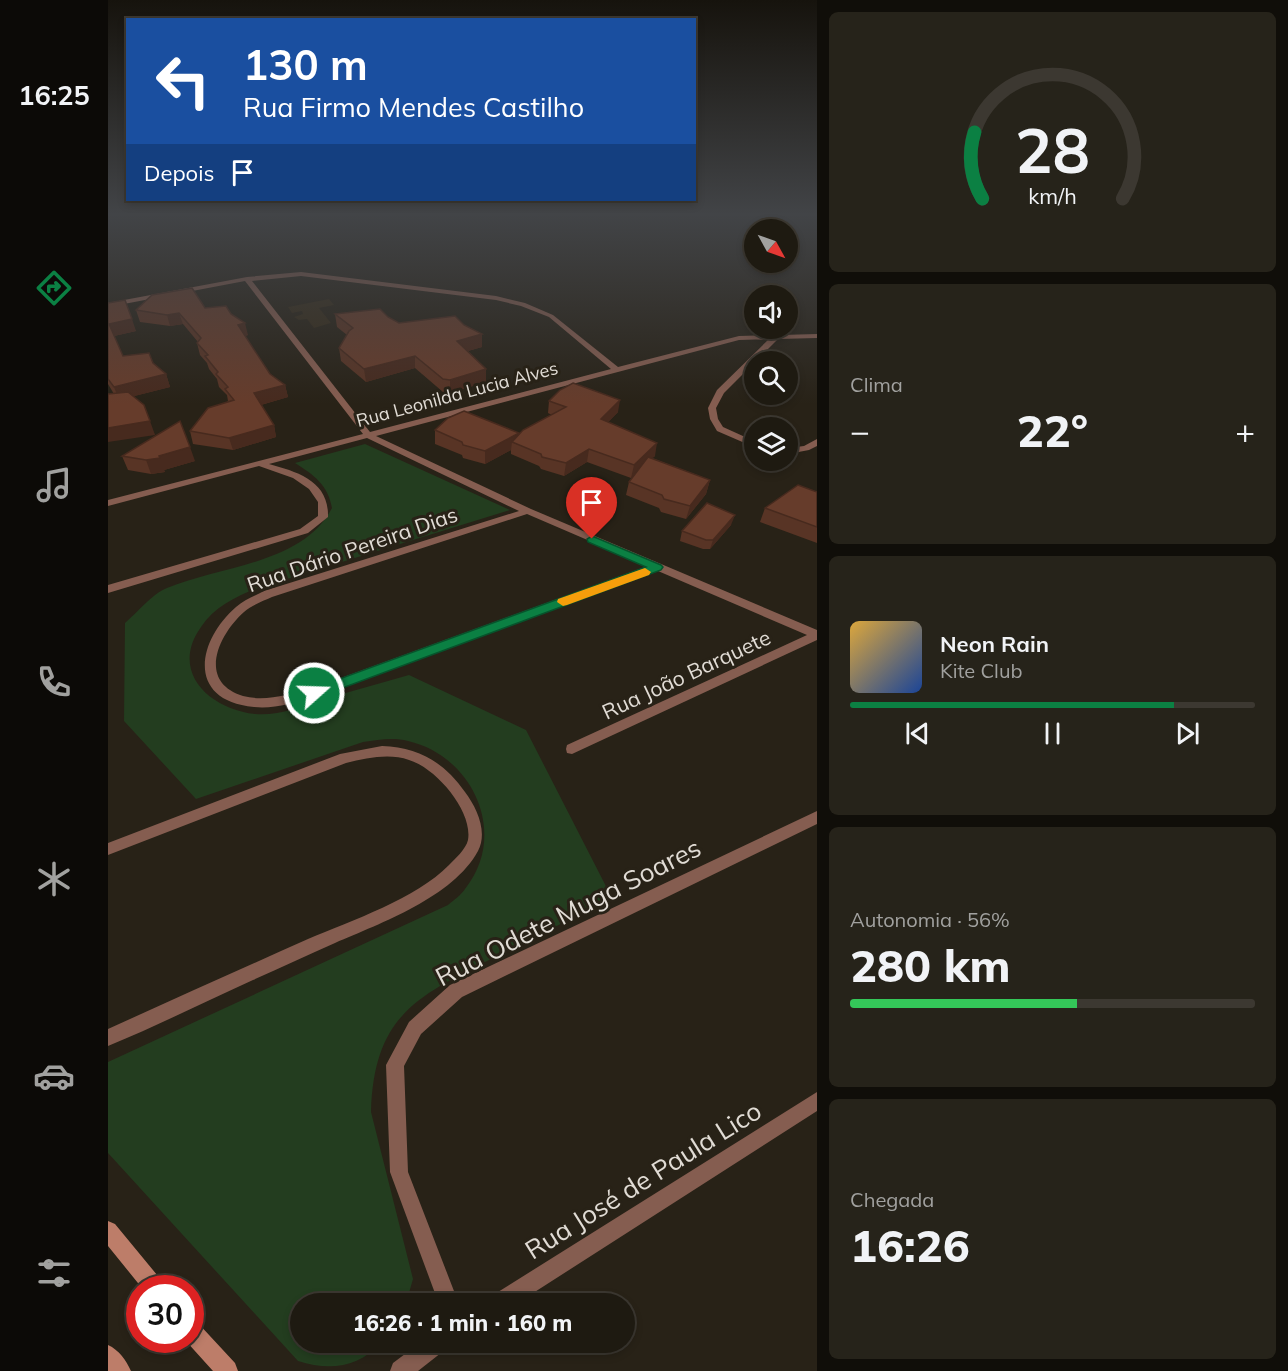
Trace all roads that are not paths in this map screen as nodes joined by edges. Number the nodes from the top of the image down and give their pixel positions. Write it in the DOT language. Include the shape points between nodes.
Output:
graph roads {
  1 [pos="269,277"];
  2 [pos="326,277"];
  3 [pos="247,279"];
  4 [pos="108,305"];
  5 [pos="798,336"];
  6 [pos="817,336"];
  7 [pos="744,338"];
  8 [pos="774,339"];
  9 [pos="615,369"];
  10 [pos="368,435"];
  11 [pos="744,440"];
  12 [pos="817,442"];
  13 [pos="798,449"];
  14 [pos="258,463"];
  15 [pos="108,502"];
  16 [pos="528,511"];
  17 [pos="657,567"];
  18 [pos="108,589"];
  19 [pos="817,635"];
  20 [pos="572,748"];
  21 [pos="817,817"];
  22 [pos="108,849"];
  23 [pos="108,1038"];
  24 [pos="817,1101"];
  25 [pos="108,1231"];
  26 [pos="144,1275"];
  27 [pos="445,1293"];
  28 [pos="514,1293"];
  29 [pos="204,1345"];
  30 [pos="425,1353"];
  31 [pos="108,1356"];
  32 [pos="120,1371"];
  33 [pos="227,1371"];
  34 [pos="401,1371"];
  1 -- 3 [label="street"];
  2 -- 9 [label="street" via="496,297 523,304 551,316"];
  3 -- 4 [label="street"];
  3 -- 10 [label="street"];
  5 -- 6 [label="street, Rua Leonilda Lucia Alves"];
  7 -- 9 [label="street, Rua Leonilda Lucia Alves"];
  8 -- 11 [label="street" via="720,392 712,408 720,429"];
  9 -- 10 [label="street, Rua Leonilda Lucia Alves"];
  10 -- 14 [label="street, Rua Leonilda Lucia Alves"];
  10 -- 16 [label="street"];
  12 -- 13 [label="street"];
  14 -- 15 [label="street, Rua Leonilda Lucia Alves"];
  14 -- 18 [label="street" via="299,478 314,489 323,502 323,517 304,531"];
  16 -- 17 [label="street"];
  16 -- 17 [label="street, Rua Dário Pereira Dias" via="268,594 240,608 213,643 209,670 216,687 237,699 271,703 314,693"];
  17 -- 19 [label="street"];
  19 -- 20 [label="street, Rua João Barquete"];
  21 -- 27 [label="street, Rua Odete Muga Soares" via="456,991 415,1029 395,1065 399,1172"];
  22 -- 23 [label="street" via="371,751 428,760 463,799 475,829 474,846 450,875 397,907"];
  24 -- 28 [label="street, Rua José de Paula Lico"];
  25 -- 26 [label="street"];
  29 -- 33 [label="street"];
  30 -- 34 [label="street"];
  31 -- 32 [label="street"];
}
